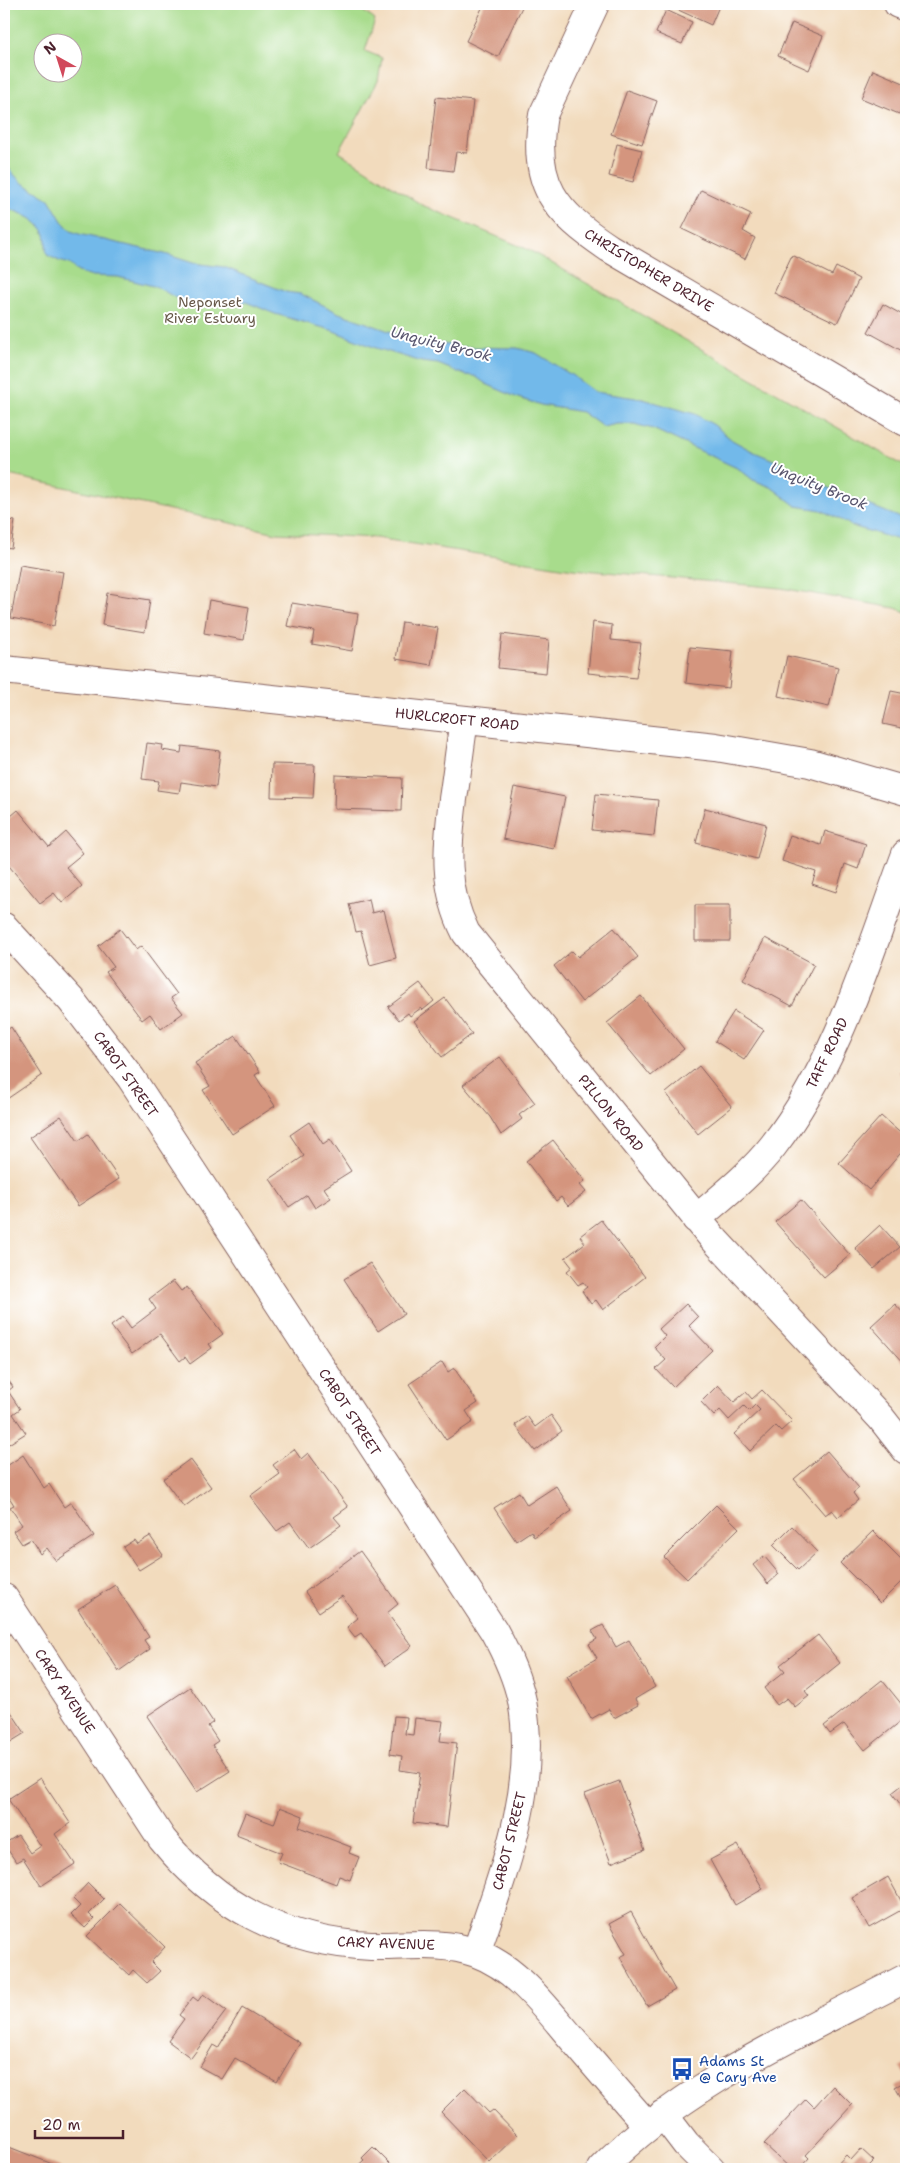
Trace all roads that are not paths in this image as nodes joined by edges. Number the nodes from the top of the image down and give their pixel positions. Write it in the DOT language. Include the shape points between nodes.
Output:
graph roads {
  1 [pos="594,4"];
  2 [pos="898,4"];
  3 [pos="906,7"];
  4 [pos="906,422"];
  5 [pos="4,670"];
  6 [pos="464,720"];
  7 [pos="906,791"];
  8 [pos="906,854"];
  9 [pos="4,927"];
  10 [pos="696,1219"];
  11 [pos="906,1450"];
  12 [pos="4,1598"];
  13 [pos="476,1953"];
  14 [pos="906,1978"];
  15 [pos="655,2120"];
  16 [pos="602,2169"];
  17 [pos="711,2169"];
  1 -- 4 [label="street, CHRISTOPHER DRIVE" via="543,115 540,134 542,171 557,204 584,232 609,248"];
  2 -- 3 [label="street"];
  5 -- 6 [label="street, HURLCROFT ROAD"];
  6 -- 7 [label="street, HURLCROFT ROAD" via="777,756"];
  6 -- 10 [label="street, PILLON ROAD" via="448,858 451,897 457,915 477,948"];
  8 -- 10 [label="street, TAFF ROAD" via="851,1003 808,1094 754,1168"];
  9 -- 13 [label="street, CABOT STREET" via="71,1000 131,1078 506,1652 522,1702 524,1782 511,1845"];
  10 -- 11 [label="street, PILLON ROAD" via="881,1418"];
  12 -- 13 [label="street, CARY AVENUE" via="162,1839 193,1874 227,1901 271,1925 319,1939 373,1946 428,1944"];
  13 -- 15 [label="street, CARY AVENUE" via="502,1967 528,1990"];
  14 -- 15 [label="street" via="735,2068"];
  15 -- 16 [label="street"];
  15 -- 17 [label="street, CARY AVENUE"];
}
